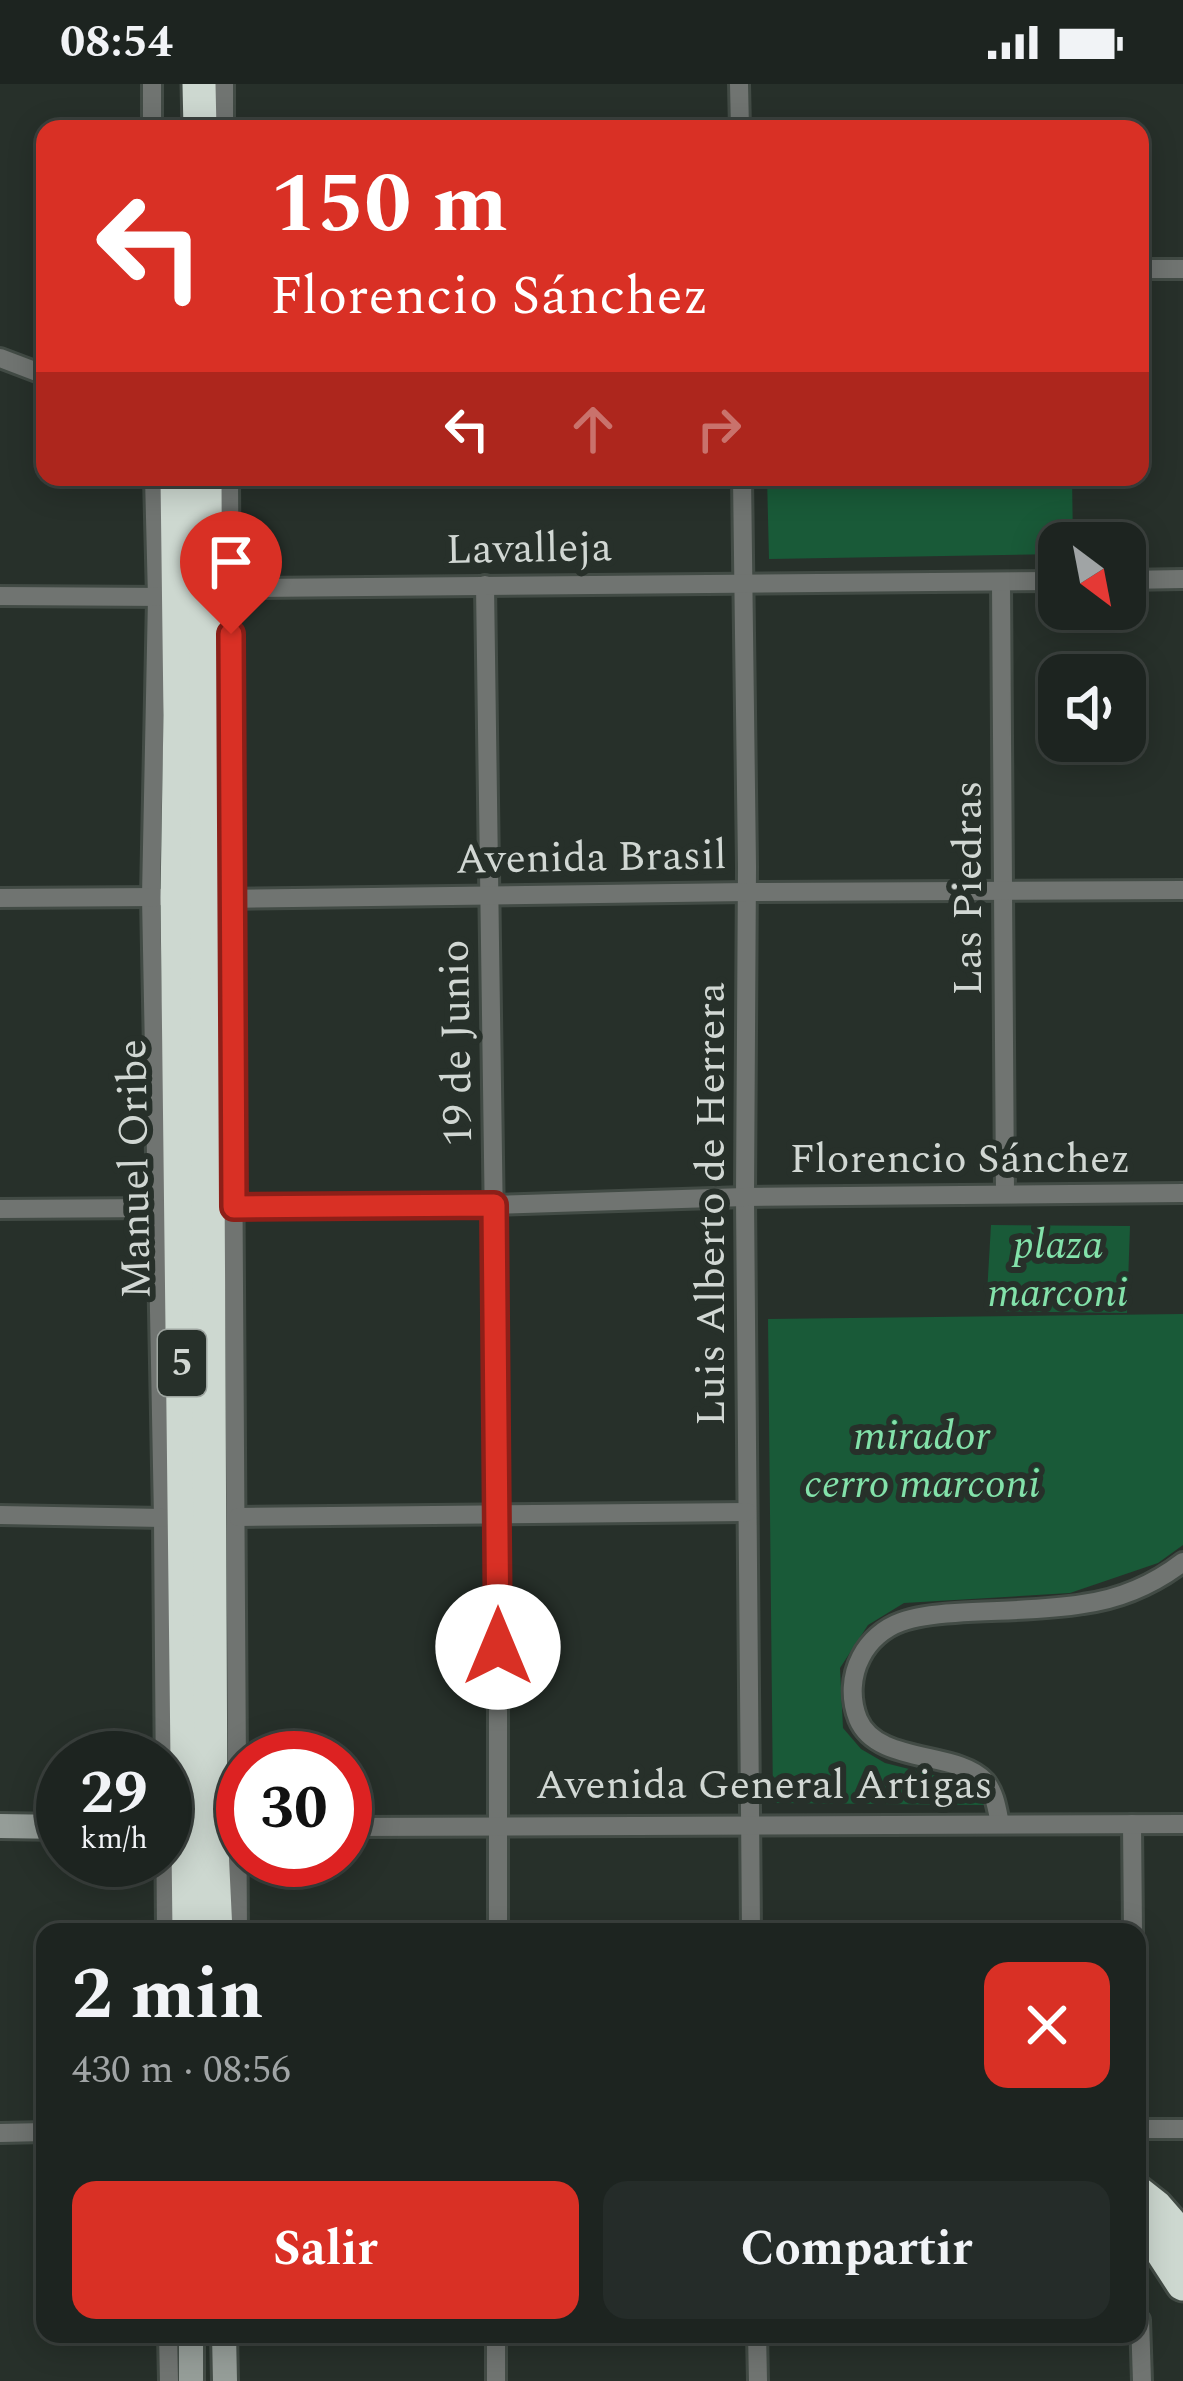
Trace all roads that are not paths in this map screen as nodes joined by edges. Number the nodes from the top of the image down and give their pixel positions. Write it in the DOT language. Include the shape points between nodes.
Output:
graph roads {
  1 [pos="152,84"];
  2 [pos="178,84"];
  3 [pos="199,84"];
  4 [pos="224,84"];
  5 [pos="739,84"];
  6 [pos="152,120"];
  7 [pos="178,120"];
  8 [pos="200,120"];
  9 [pos="224,120"];
  10 [pos="740,120"];
  11 [pos="1149,269"];
  12 [pos="1183,269"];
  13 [pos="0,358"];
  14 [pos="36,372"];
  15 [pos="157,486"];
  16 [pos="179,486"];
  17 [pos="204,486"];
  18 [pos="226,486"];
  19 [pos="742,486"];
  20 [pos="1183,579"];
  21 [pos="1146,580"];
  22 [pos="1038,581"];
  23 [pos="1001,582"];
  24 [pos="743,583"];
  25 [pos="485,585"];
  26 [pos="193,594"];
  27 [pos="0,596"];
  28 [pos="1004,890"];
  29 [pos="1183,890"];
  30 [pos="747,892"];
  31 [pos="491,896"];
  32 [pos="0,898"];
  33 [pos="191,898"];
  34 [pos="1183,1193"];
  35 [pos="1005,1194"];
  36 [pos="745,1197"];
  37 [pos="494,1205"];
  38 [pos="234,1207"];
  39 [pos="158,1208"];
  40 [pos="0,1209"];
  41 [pos="747,1512"];
  42 [pos="497,1514"];
  43 [pos="0,1515"];
  44 [pos="238,1517"];
  45 [pos="163,1518"];
  46 [pos="1183,1562"];
  47 [pos="1000,1823"];
  48 [pos="498,1824"];
  49 [pos="1132,1824"];
  50 [pos="1183,1825"];
  51 [pos="0,1826"];
  52 [pos="372,1826"];
  53 [pos="36,1827"];
  54 [pos="750,1827"];
  55 [pos="202,1828"];
  56 [pos="169,1923"];
  57 [pos="190,1923"];
  58 [pos="215,1923"];
  59 [pos="235,1923"];
  60 [pos="498,1923"];
  61 [pos="752,1923"];
  62 [pos="1133,1923"];
  63 [pos="1146,2129"];
  64 [pos="1183,2129"];
  65 [pos="36,2132"];
  66 [pos="0,2133"];
  67 [pos="1146,2199"];
  68 [pos="1146,2232"];
  69 [pos="1183,2238"];
  70 [pos="1183,2284"];
  71 [pos="168,2343"];
  72 [pos="191,2343"];
  73 [pos="225,2343"];
  74 [pos="496,2343"];
  75 [pos="758,2343"];
  76 [pos="1140,2343"];
  77 [pos="169,2381"];
  78 [pos="191,2381"];
  79 [pos="225,2381"];
  80 [pos="496,2381"];
  81 [pos="758,2381"];
  82 [pos="1142,2381"];
  1 -- 6 [label="street"];
  2 -- 7 [label="highway"];
  3 -- 8 [label="highway"];
  4 -- 9 [label="street"];
  5 -- 10 [label="street"];
  11 -- 12 [label="street"];
  13 -- 14 [label="street"];
  15 -- 26 [label="street"];
  16 -- 26 [label="highway, Manuel Oribe / 5"];
  17 -- 26 [label="highway, Manuel Oribe / 5"];
  18 -- 26 [label="street, Manuel Oribe"];
  19 -- 24 [label="street, Luis Alberto de Herrera"];
  20 -- 21 [label="street"];
  22 -- 23 [label="street, Lavalleja"];
  23 -- 24 [label="street, Lavalleja"];
  23 -- 28 [label="street, Las Piedras"];
  24 -- 25 [label="street, Lavalleja"];
  24 -- 30 [label="street, Luis Alberto de Herrera"];
  25 -- 26 [label="street, Lavalleja"];
  25 -- 31 [label="street, 19 de Junio"];
  26 -- 27 [label="street, Lavalleja"];
  26 -- 33 [label="street"];
  26 -- 33 [label="street, Manuel Oribe"];
  26 -- 33 [label="highway, Manuel Oribe / 5"];
  28 -- 29 [label="street, Avenida Brasil"];
  28 -- 30 [label="street, Avenida Brasil"];
  28 -- 35 [label="street, Las Piedras"];
  30 -- 31 [label="street, Avenida Brasil"];
  30 -- 36 [label="street, Luis Alberto de Herrera"];
  31 -- 33 [label="street, Avenida Brasil"];
  31 -- 37 [label="street, 19 de Junio"];
  32 -- 33 [label="street, Avenida Brasil"];
  33 -- 38 [label="street, Manuel Oribe"];
  33 -- 39 [label="street"];
  33 -- 55 [label="highway, Manuel Oribe / 5"];
  34 -- 35 [label="street, Florencio Sánchez"];
  35 -- 36 [label="street, Florencio Sánchez"];
  36 -- 37 [label="street, Florencio Sánchez"];
  36 -- 41 [label="street, Luis Alberto de Herrera"];
  37 -- 38 [label="street, Florencio Sánchez"];
  37 -- 42 [label="street, 19 de Junio"];
  38 -- 44 [label="street, Manuel Oribe"];
  39 -- 40 [label="street"];
  39 -- 45 [label="street"];
  41 -- 42 [label="street"];
  41 -- 54 [label="street, Luis Alberto de Herrera"];
  42 -- 44 [label="street"];
  42 -- 48 [label="street, 19 de Junio"];
  43 -- 45 [label="street"];
  44 -- 55 [label="street, Manuel Oribe"];
  45 -- 55 [label="street"];
  46 -- 47 [label="street" via="1115,1598 904,1620 866,1647 853,1692 862,1727 900,1751 982,1778"];
  47 -- 49 [label="street, Avenida General Artigas"];
  47 -- 54 [label="street, Avenida General Artigas"];
  48 -- 52 [label="street, Avenida General Artigas"];
  48 -- 54 [label="street, Avenida General Artigas"];
  48 -- 60 [label="street, 19 de Junio"];
  49 -- 50 [label="street, Avenida General Artigas"];
  49 -- 62 [label="street"];
  51 -- 53 [label="main road"];
  54 -- 61 [label="street, Luis Alberto de Herrera"];
  55 -- 56 [label="street"];
  55 -- 57 [label="highway, Manuel Oribe / 5"];
  55 -- 58 [label="highway, Manuel Oribe / 5"];
  55 -- 59 [label="street, Manuel Oribe"];
  63 -- 64 [label="street"];
  65 -- 66 [label="street"];
  67 -- 69 [label="highway"];
  68 -- 70 [label="highway"];
  71 -- 77 [label="street"];
  72 -- 78 [label="main road"];
  73 -- 79 [label="main road"];
  74 -- 80 [label="street"];
  75 -- 81 [label="street"];
  76 -- 82 [label="street"];
}
